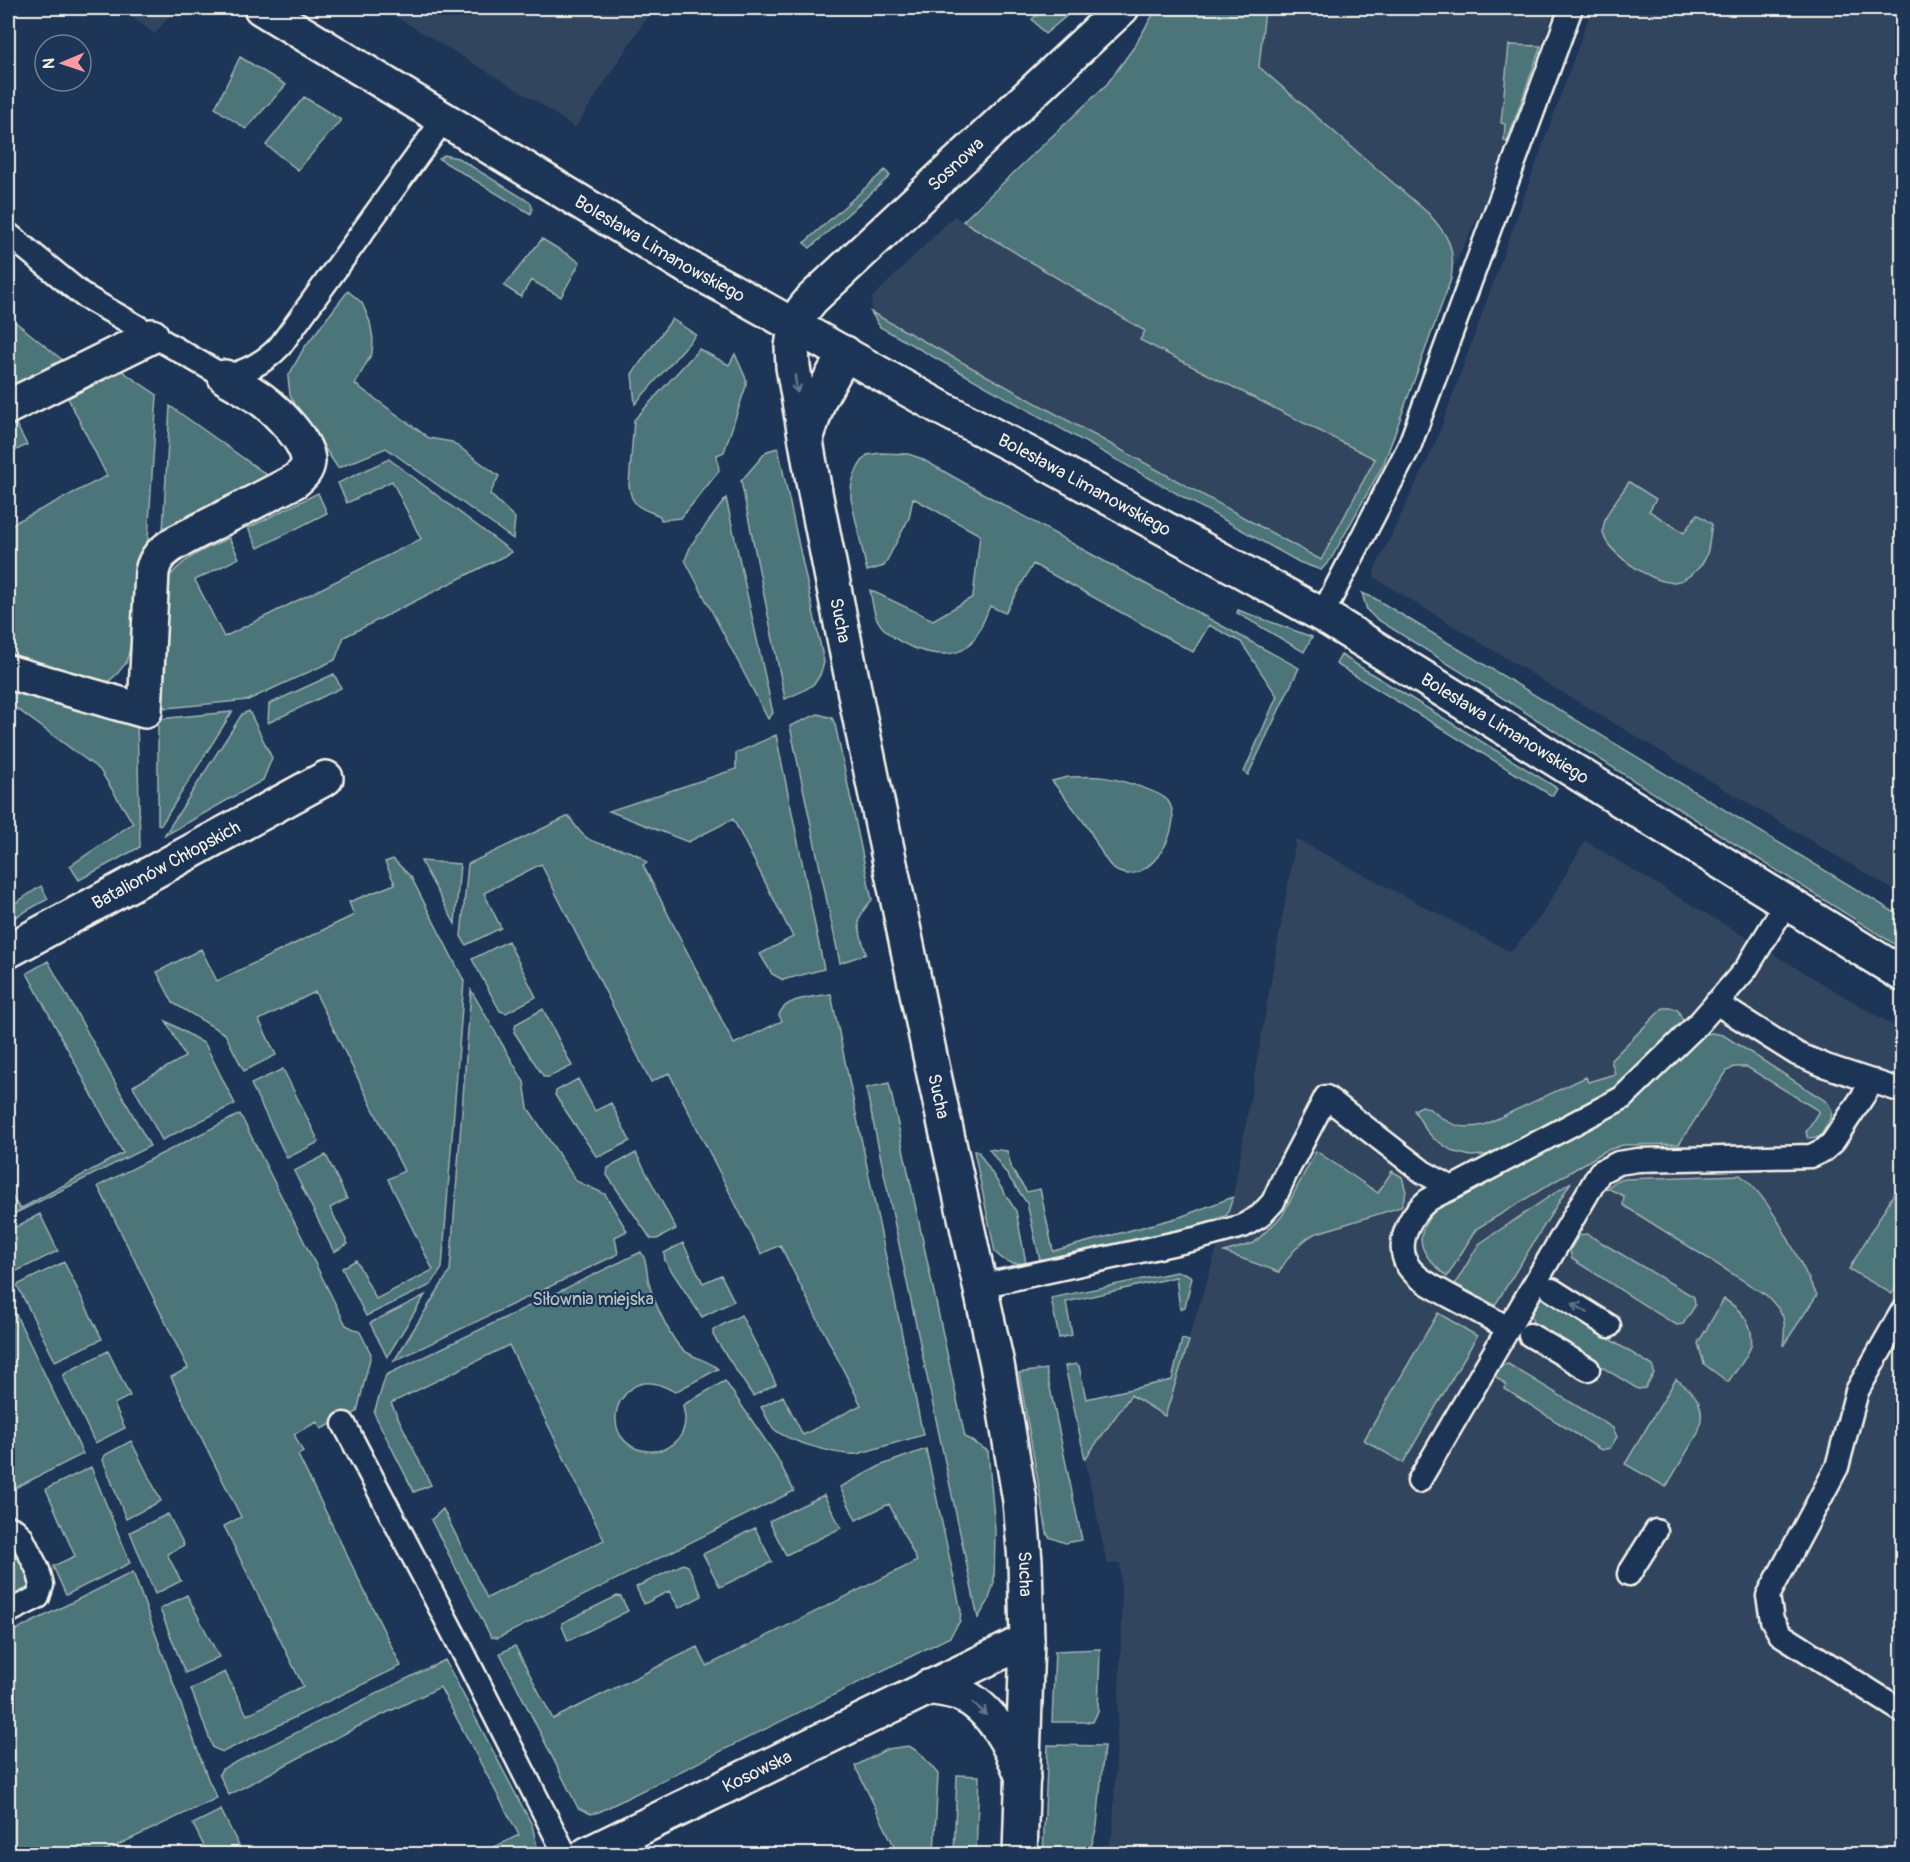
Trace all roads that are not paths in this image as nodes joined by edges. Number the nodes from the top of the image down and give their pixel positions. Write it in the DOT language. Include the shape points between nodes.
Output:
graph roads {
  1 [pos="261,8"];
  2 [pos="1122,8"];
  3 [pos="1571,8"];
  4 [pos="444,119"];
  5 [pos="8,234"];
  6 [pos="795,327"];
  7 [pos="152,336"];
  8 [pos="845,353"];
  9 [pos="225,377"];
  10 [pos="8,407"];
  11 [pos="805,441"];
  12 [pos="1322,615"];
  13 [pos="8,672"];
  14 [pos="326,778"];
  15 [pos="1787,902"];
  16 [pos="8,951"];
  17 [pos="1902,974"];
  18 [pos="1716,1003"];
  19 [pos="1873,1081"];
  20 [pos="1902,1091"];
  21 [pos="1452,1188"];
  22 [pos="980,1286"];
  23 [pos="1552,1290"];
  24 [pos="1902,1312"];
  25 [pos="1609,1326"];
  26 [pos="1508,1328"];
  27 [pos="1530,1335"];
  28 [pos="1588,1369"];
  29 [pos="344,1424"];
  30 [pos="1419,1481"];
  31 [pos="8,1527"];
  32 [pos="1656,1531"];
  33 [pos="1629,1574"];
  34 [pos="8,1612"];
  35 [pos="1027,1640"];
  36 [pos="928,1687"];
  37 [pos="1902,1711"];
  38 [pos="1023,1778"];
  39 [pos="565,1854"];
  40 [pos="587,1854"];
  41 [pos="1020,1854"];
  1 -- 4 [label="street, Bolesława Limanowskiego"];
  2 -- 6 [label="street, Sosnowa" via="812,299"];
  3 -- 12 [label="lane" via="1409,447"];
  4 -- 6 [label="street, Bolesława Limanowskiego" via="689,268"];
  4 -- 9 [label="lane" via="280,346 262,362"];
  5 -- 7 [label="lane" via="84,296"];
  6 -- 8 [label="street, Bolesława Limanowskiego"];
  6 -- 11 [label="street, one-way" via="793,367"];
  7 -- 9 [label="lane"];
  7 -- 10 [label="street"];
  8 -- 11 [label="street, Sucha" via="819,400"];
  8 -- 12 [label="street, Bolesława Limanowskiego"];
  9 -- 13 [label="street" via="280,415 308,454 308,464 295,481 159,555 152,572 145,711"];
  11 -- 22 [label="street, Sucha"];
  12 -- 15 [label="street, Bolesława Limanowskiego"];
  14 -- 16 [label="street, Batalionów Chłopskich"];
  15 -- 17 [label="street, Bolesława Limanowskiego"];
  15 -- 18 [label="lane" via="1753,960"];
  18 -- 19 [label="lane" via="1797,1054"];
  18 -- 21 [label="lane" via="1622,1098"];
  19 -- 20 [label="lane"];
  19 -- 26 [label="lane" via="1832,1143 1811,1156 1638,1160 1618,1163 1600,1172"];
  21 -- 22 [label="lane" via="1423,1172 1326,1097 1273,1202 1243,1226"];
  21 -- 26 [label="lane" via="1425,1204 1406,1229 1402,1244 1404,1260 1414,1274 1429,1284"];
  22 -- 35 [label="street, Sucha" via="1020,1501"];
  25 -- 23 [label="lane, one-way"];
  24 -- 37 [label="lane" via="1857,1391 1837,1467 1768,1596 1772,1620 1780,1634"];
  26 -- 30 [label="lane"];
  27 -- 28 [label="lane"];
  29 -- 39 [label="lane"];
  31 -- 34 [label="lane" via="21,1536 42,1585 38,1597"];
  32 -- 33 [label="lane"];
  35 -- 36 [label="street, Kosowska"];
  35 -- 38 [label="street, Sucha"];
  36 -- 38 [label="street, one-way" via="959,1694 992,1720"];
  36 -- 40 [label="street, Kosowska"];
  38 -- 41 [label="street, Sucha"];
}
